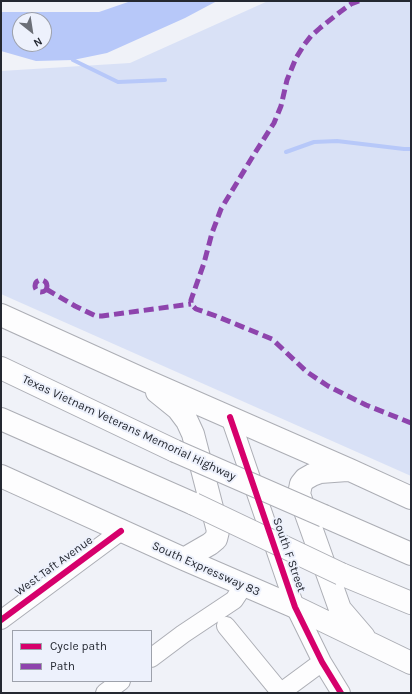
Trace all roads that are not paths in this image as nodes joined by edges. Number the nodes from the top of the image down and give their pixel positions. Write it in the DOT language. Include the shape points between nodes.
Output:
graph roads {
  1 [pos="1,315"];
  2 [pos="1,368"];
  3 [pos="140,378"];
  4 [pos="230,417"];
  5 [pos="1,419"];
  6 [pos="350,470"];
  7 [pos="1,476"];
  8 [pos="411,498"];
  9 [pos="324,516"];
  10 [pos="121,531"];
  11 [pos="411,546"];
  12 [pos="411,554"];
  13 [pos="184,559"];
  14 [pos="244,585"];
  15 [pos="411,603"];
  16 [pos="295,607"];
  17 [pos="1,620"];
  18 [pos="226,626"];
  19 [pos="369,643"];
  20 [pos="152,657"];
  21 [pos="322,662"];
  22 [pos="411,663"];
  23 [pos="120,682"];
  24 [pos="336,691"];
  25 [pos="105,693"];
  26 [pos="280,693"];
  1 -- 3 [label="main road"];
  2 -- 9 [label="main road, Texas Vietnam Veterans Memorial Highway, bridge" via="175,451"];
  3 -- 4 [label="main road"];
  3 -- 13 [label="main road" via="178,409 187,421 193,434 218,531 216,539 210,544"];
  4 -- 6 [label="main road"];
  4 -- 16 [label="street, South F Street"];
  5 -- 15 [label="main road, bridge"];
  6 -- 8 [label="main road"];
  6 -- 19 [label="main road" via="312,475 301,484 299,494 340,609"];
  7 -- 10 [label="main road, South Expressway 83"];
  9 -- 11 [label="main road"];
  9 -- 12 [label="main road, Texas Vietnam Veterans Memorial Highway"];
  10 -- 13 [label="main road, South Expressway 83"];
  10 -- 17 [label="street, West Taft Avenue"];
  13 -- 14 [label="main road, South Expressway 83"];
  14 -- 16 [label="main road, South Expressway 83"];
  14 -- 20 [label="street" via="234,600"];
  16 -- 19 [label="main road, South Expressway 83"];
  16 -- 21 [label="street, South F Street"];
  18 -- 26 [label="street"];
  19 -- 22 [label="main road, South Expressway 83"];
  21 -- 24 [label="street, South F Street"];
  21 -- 26 [label="street"];
  23 -- 25 [label="street"];
}
